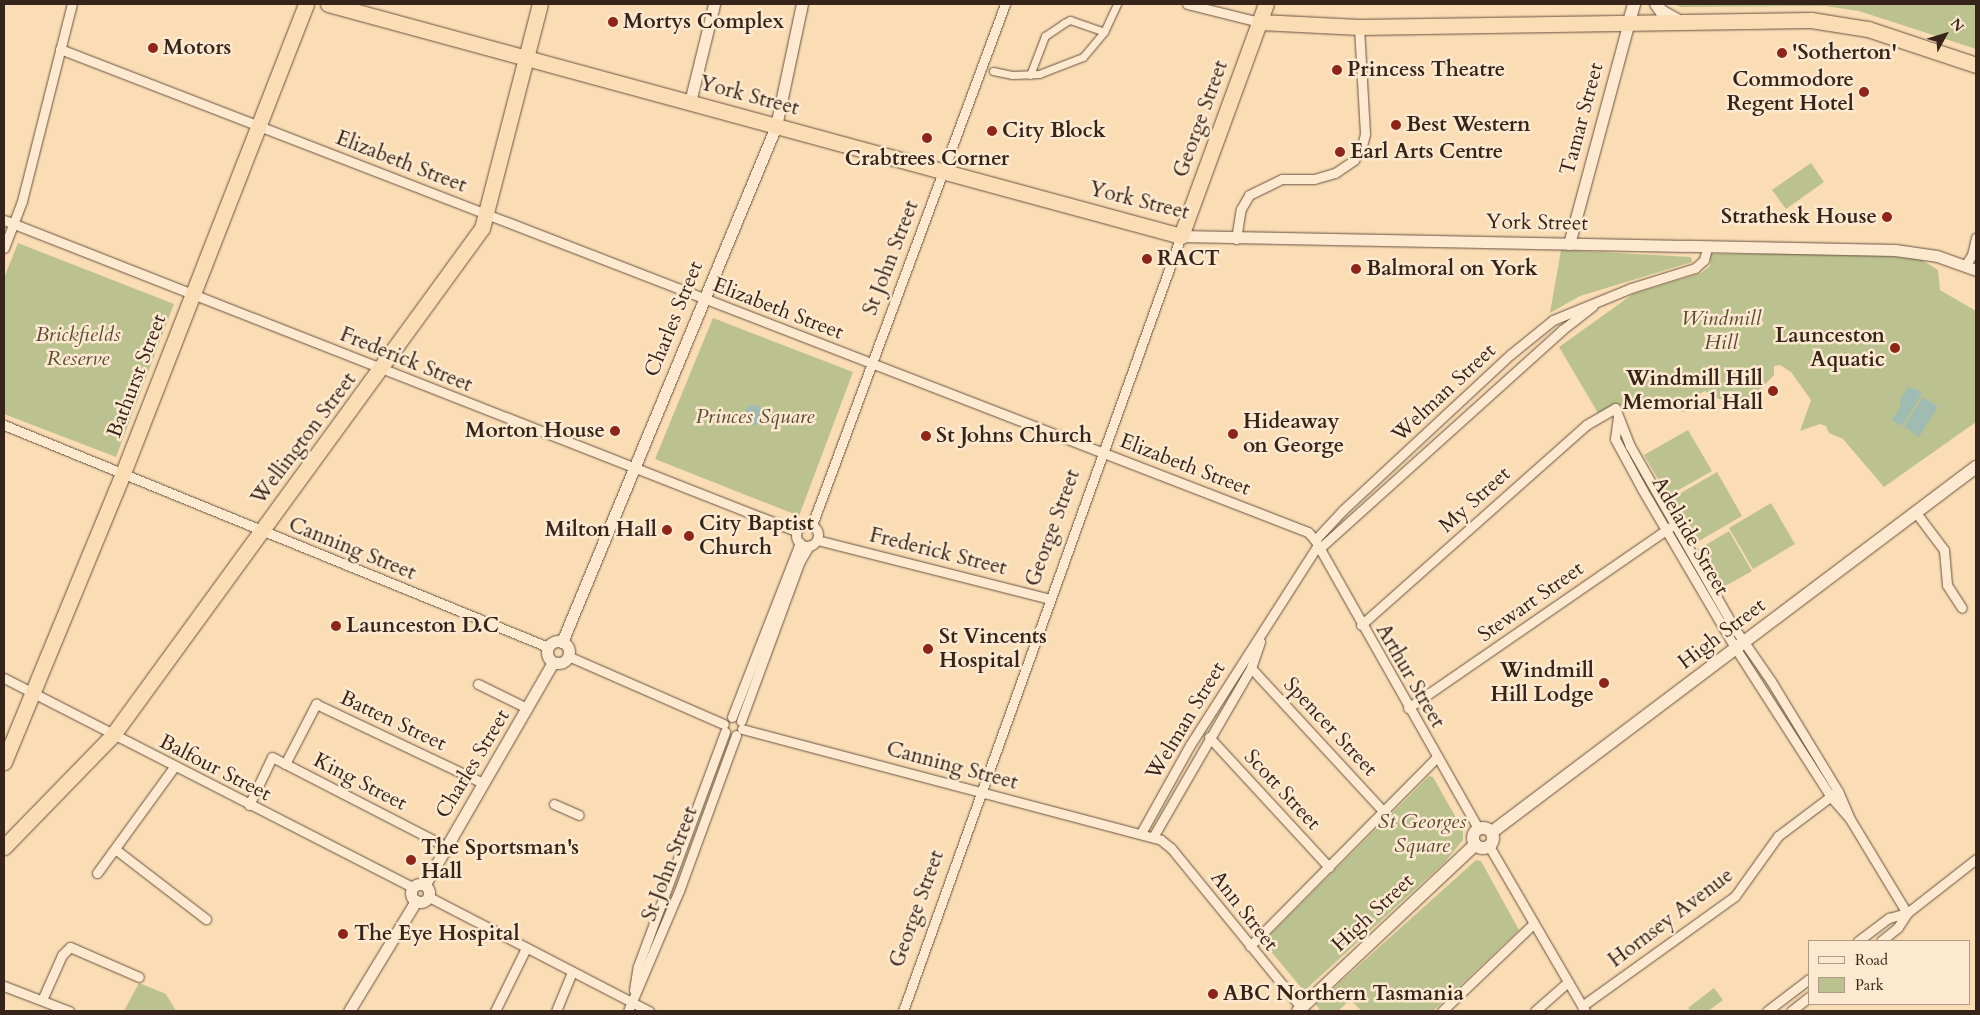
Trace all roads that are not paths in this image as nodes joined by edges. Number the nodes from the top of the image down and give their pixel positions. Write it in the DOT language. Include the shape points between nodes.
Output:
graph roads {
  1 [pos="72,4"];
  2 [pos="306,4"];
  3 [pos="328,4"];
  4 [pos="540,4"];
  5 [pos="714,4"];
  6 [pos="802,4"];
  7 [pos="1005,4"];
  8 [pos="1117,4"];
  9 [pos="1187,4"];
  10 [pos="1266,4"];
  11 [pos="1634,4"];
  12 [pos="1656,4"];
  13 [pos="1677,20"];
  14 [pos="1260,22"];
  15 [pos="1630,22"];
  16 [pos="1359,27"];
  17 [pos="1104,32"];
  18 [pos="60,49"];
  19 [pos="527,58"];
  20 [pos="1976,65"];
  21 [pos="993,71"];
  22 [pos="1030,75"];
  23 [pos="690,102"];
  24 [pos="260,126"];
  25 [pos="776,126"];
  26 [pos="943,170"];
  27 [pos="488,215"];
  28 [pos="4,220"];
  29 [pos="14,224"];
  30 [pos="1181,236"];
  31 [pos="1976,237"];
  32 [pos="1236,239"];
  33 [pos="1568,244"];
  34 [pos="4,248"];
  35 [pos="1707,248"];
  36 [pos="1965,266"];
  37 [pos="1976,271"];
  38 [pos="192,294"];
  39 [pos="1612,295"];
  40 [pos="702,299"];
  41 [pos="870,363"];
  42 [pos="382,370"];
  43 [pos="1617,412"];
  44 [pos="4,425"];
  45 [pos="1630,446"];
  46 [pos="1103,452"];
  47 [pos="1621,452"];
  48 [pos="1638,460"];
  49 [pos="1629,465"];
  50 [pos="1976,467"];
  51 [pos="633,468"];
  52 [pos="122,473"];
  53 [pos="1651,483"];
  54 [pos="1642,488"];
  55 [pos="1917,514"];
  56 [pos="812,525"];
  57 [pos="1670,526"];
  58 [pos="262,531"];
  59 [pos="796,531"];
  60 [pos="817,540"];
  61 [pos="800,543"];
  62 [pos="1317,544"];
  63 [pos="809,546"];
  64 [pos="784,597"];
  65 [pos="1051,599"];
  66 [pos="1962,608"];
  67 [pos="771,616"];
  68 [pos="780,620"];
  69 [pos="1361,625"];
  70 [pos="1265,630"];
  71 [pos="562,642"];
  72 [pos="760,644"];
  73 [pos="1741,645"];
  74 [pos="770,647"];
  75 [pos="548,648"];
  76 [pos="568,656"];
  77 [pos="553,662"];
  78 [pos="1251,668"];
  79 [pos="747,677"];
  80 [pos="4,678"];
  81 [pos="757,680"];
  82 [pos="1771,680"];
  83 [pos="478,684"];
  84 [pos="1762,686"];
  85 [pos="34,694"];
  86 [pos="528,708"];
  87 [pos="1408,708"];
  88 [pos="1793,716"];
  89 [pos="732,717"];
  90 [pos="1784,722"];
  91 [pos="725,728"];
  92 [pos="740,729"];
  93 [pos="112,736"];
  94 [pos="1209,737"];
  95 [pos="1810,744"];
  96 [pos="1801,749"];
  97 [pos="1436,758"];
  98 [pos="715,760"];
  99 [pos="4,762"];
  100 [pos="285,764"];
  101 [pos="725,764"];
  102 [pos="174,767"];
  103 [pos="1820,770"];
  104 [pos="483,783"];
  105 [pos="982,792"];
  106 [pos="1835,794"];
  107 [pos="554,804"];
  108 [pos="249,805"];
  109 [pos="1383,811"];
  110 [pos="579,815"];
  111 [pos="1478,828"];
  112 [pos="1492,832"];
  113 [pos="1141,833"];
  114 [pos="1153,837"];
  115 [pos="685,843"];
  116 [pos="1475,845"];
  117 [pos="446,846"];
  118 [pos="1489,846"];
  119 [pos="4,847"];
  120 [pos="695,847"];
  121 [pos="115,849"];
  122 [pos="1976,859"];
  123 [pos="1329,867"];
  124 [pos="97,873"];
  125 [pos="671,882"];
  126 [pos="425,884"];
  127 [pos="680,886"];
  128 [pos="412,888"];
  129 [pos="429,897"];
  130 [pos="416,901"];
  131 [pos="1907,913"];
  132 [pos="206,919"];
  133 [pos="1533,924"];
  134 [pos="1859,940"];
  135 [pos="1882,940"];
  136 [pos="1250,946"];
  137 [pos="526,948"];
  138 [pos="572,972"];
  139 [pos="139,977"];
  140 [pos="1808,980"];
  141 [pos="1568,982"];
  142 [pos="4,986"];
  143 [pos="1808,998"];
  144 [pos="42,1000"];
  145 [pos="630,1007"];
  146 [pos="1583,1009"];
  147 [pos="1302,1010"];
  148 [pos="69,1011"];
  149 [pos="349,1011"];
  150 [pos="495,1011"];
  151 [pos="556,1011"];
  152 [pos="649,1011"];
  153 [pos="903,1011"];
  154 [pos="1442,1011"];
  155 [pos="1535,1011"];
  156 [pos="1766,1011"];
  157 [pos="1791,1011"];
  1 -- 18 [label="street"];
  2 -- 24 [label="highway, Bathurst Street"];
  3 -- 19 [label="highway, York Street"];
  4 -- 19 [label="highway, Wellington Street"];
  5 -- 23 [label="street"];
  6 -- 25 [label="street, Charles Street"];
  7 -- 26 [label="street, St John Street"];
  8 -- 17 [label="street"];
  9 -- 14 [label="street"];
  10 -- 14 [label="highway, George Street"];
  11 -- 15 [label="main road, Tamar Street"];
  12 -- 13 [label="main road" via="1661,11"];
  13 -- 15 [label="highway"];
  13 -- 20 [label="highway" via="1834,22 1888,34"];
  14 -- 16 [label="highway"];
  14 -- 30 [label="highway, George Street"];
  15 -- 16 [label="highway"];
  15 -- 33 [label="street, Tamar Street"];
  16 -- 32 [label="street" via="1365,134 1354,160 1336,173 1314,179 1282,179 1249,195 1241,209"];
  17 -- 22 [label="street" via="1083,57 1052,71"];
  17 -- 22 [label="street" via="1070,20 1064,23 1045,36"];
  18 -- 24 [label="street, Elizabeth Street"];
  18 -- 29 [label="street"];
  19 -- 23 [label="highway, York Street"];
  19 -- 27 [label="highway, Wellington Street"];
  21 -- 22 [label="street"];
  23 -- 25 [label="highway, York Street"];
  24 -- 27 [label="street, Elizabeth Street"];
  24 -- 38 [label="highway, Bathurst Street"];
  25 -- 26 [label="highway, York Street"];
  25 -- 40 [label="street, Charles Street"];
  26 -- 30 [label="highway, York Street"];
  26 -- 41 [label="street, St John Street"];
  27 -- 40 [label="street, Elizabeth Street"];
  27 -- 42 [label="highway, Wellington Street" via="466,252"];
  28 -- 29 [label="street, Frederick Street"];
  29 -- 34 [label="street"];
  29 -- 38 [label="street, Frederick Street"];
  30 -- 32 [label="street, York Street"];
  30 -- 46 [label="street, George Street"];
  31 -- 36 [label="street" via="1972,255"];
  32 -- 33 [label="street, York Street"];
  33 -- 35 [label="street, York Street"];
  35 -- 36 [label="street, York Street" via="1895,250 1924,253"];
  35 -- 39 [label="street, Welman Street" via="1704,260 1695,268"];
  36 -- 37 [label="street, York Street"];
  38 -- 42 [label="street, Frederick Street"];
  38 -- 52 [label="highway, Bathurst Street"];
  39 -- 62 [label="street, Welman Street" via="1562,330"];
  39 -- 62 [label="street, Welman Street" via="1562,315 1544,328 1342,510"];
  40 -- 41 [label="street, Elizabeth Street"];
  40 -- 51 [label="street, Charles Street"];
  41 -- 46 [label="street, Elizabeth Street"];
  41 -- 56 [label="street, St John Street"];
  42 -- 51 [label="street, Frederick Street"];
  42 -- 58 [label="highway, Wellington Street"];
  43 -- 45 [label="street, Adelaide Street"];
  43 -- 47 [label="street, Adelaide Street" via="1614,437"];
  43 -- 69 [label="street, My Street" via="1586,425"];
  44 -- 52 [label="street, Canning Street"];
  45 -- 47 [label="street"];
  45 -- 48 [label="street, Adelaide Street"];
  46 -- 62 [label="street, Elizabeth Street" via="1278,519 1308,532"];
  46 -- 65 [label="street, George Street"];
  47 -- 49 [label="street, Adelaide Street"];
  48 -- 49 [label="street"];
  48 -- 53 [label="street, Adelaide Street"];
  49 -- 54 [label="street, Adelaide Street"];
  50 -- 55 [label="main road, High Street"];
  51 -- 59 [label="street, Frederick Street"];
  51 -- 71 [label="street, Charles Street"];
  52 -- 58 [label="street, Canning Street"];
  52 -- 85 [label="highway, Bathurst Street"];
  53 -- 54 [label="street"];
  53 -- 57 [label="street, Adelaide Street"];
  54 -- 57 [label="street, Adelaide Street"];
  55 -- 66 [label="street" via="1944,550 1946,585"];
  55 -- 73 [label="main road, High Street"];
  56 -- 59 [label="street" via="801,525"];
  56 -- 60 [label="street" via="817,530"];
  57 -- 73 [label="street, Adelaide Street"];
  57 -- 87 [label="street, Stewart Street"];
  58 -- 75 [label="street, Canning Street"];
  58 -- 93 [label="highway, Wellington Street"];
  59 -- 61 [label="street"];
  60 -- 63 [label="street"];
  60 -- 65 [label="street, Frederick Street"];
  61 -- 63 [label="street"];
  61 -- 64 [label="street, St John Street"];
  62 -- 69 [label="street, Arthur Street"];
  62 -- 70 [label="street, Welman Street"];
  63 -- 64 [label="street, St John Street"];
  64 -- 67 [label="street, St John Street"];
  64 -- 68 [label="street, St John Street"];
  65 -- 105 [label="street, George Street"];
  67 -- 68 [label="street"];
  67 -- 72 [label="street, St John Street"];
  68 -- 74 [label="street, St John Street"];
  69 -- 87 [label="street, Arthur Street"];
  70 -- 78 [label="street, Welman Street"];
  70 -- 113 [label="street, Welman Street" via="1190,744"];
  71 -- 75 [label="street"];
  71 -- 76 [label="street" via="568,649"];
  72 -- 74 [label="street"];
  72 -- 79 [label="street, St John Street"];
  73 -- 82 [label="street, Adelaide Street"];
  73 -- 84 [label="street, Adelaide Street"];
  73 -- 112 [label="main road, High Street"];
  74 -- 81 [label="street, St John Street"];
  75 -- 77 [label="street" via="548,658"];
  76 -- 77 [label="street" via="562,662"];
  76 -- 91 [label="street"];
  77 -- 86 [label="street, Charles Street"];
  78 -- 94 [label="street, Welman Street"];
  78 -- 109 [label="street, Spencer Street"];
  79 -- 81 [label="street"];
  79 -- 89 [label="street, St John Street"];
  80 -- 85 [label="street, Balfour Street"];
  81 -- 92 [label="street, St John Street"];
  82 -- 84 [label="street"];
  82 -- 88 [label="street, Adelaide Street"];
  83 -- 86 [label="street"];
  84 -- 90 [label="street, Adelaide Street"];
  85 -- 93 [label="street, Balfour Street"];
  85 -- 99 [label="highway, Bathurst Street"];
  86 -- 104 [label="street, Charles Street"];
  87 -- 97 [label="street, Arthur Street"];
  88 -- 90 [label="street"];
  88 -- 95 [label="street, Adelaide Street"];
  89 -- 91 [label="street"];
  89 -- 92 [label="street"];
  90 -- 96 [label="street, Adelaide Street"];
  91 -- 92 [label="street"];
  91 -- 98 [label="street, St John Street"];
  92 -- 101 [label="street, St John Street"];
  92 -- 105 [label="street, Canning Street"];
  93 -- 102 [label="street, Balfour Street"];
  93 -- 119 [label="highway, Wellington Street"];
  94 -- 114 [label="street, Welman Street"];
  94 -- 123 [label="street, Scott Street"];
  95 -- 96 [label="street"];
  95 -- 103 [label="street, Adelaide Street"];
  96 -- 103 [label="street, Adelaide Street"];
  97 -- 109 [label="street"];
  97 -- 111 [label="street, Arthur Street"];
  98 -- 101 [label="street"];
  98 -- 115 [label="street, St John Street"];
  100 -- 104 [label="street, Batten Street" via="316,704"];
  100 -- 108 [label="street" via="272,757"];
  100 -- 117 [label="street, King Street"];
  101 -- 120 [label="street, St John Street"];
  102 -- 108 [label="street, Balfour Street"];
  102 -- 121 [label="street"];
  103 -- 106 [label="street, Adelaide Street"];
  104 -- 117 [label="street, Charles Street"];
  105 -- 113 [label="street, Canning Street"];
  105 -- 153 [label="street, George Street"];
  106 -- 131 [label="street, Adelaide Street"];
  106 -- 146 [label="street, Hornsey Avenue" via="1778,836 1735,896"];
  107 -- 110 [label="street"];
  108 -- 128 [label="street, Balfour Street"];
  109 -- 123 [label="street"];
  111 -- 112 [label="main road" via="1484,827"];
  111 -- 116 [label="main road" via="1473,836"];
  112 -- 118 [label="main road" via="1494,838"];
  113 -- 114 [label="street, Canning Street"];
  114 -- 136 [label="street, Ann Street" via="1171,848"];
  115 -- 120 [label="street"];
  115 -- 125 [label="street, St John Street"];
  116 -- 118 [label="main road"];
  116 -- 147 [label="main road, High Street"];
  117 -- 126 [label="street, Charles Street"];
  118 -- 133 [label="street"];
  120 -- 127 [label="street, St John Street"];
  121 -- 124 [label="street"];
  121 -- 132 [label="street"];
  122 -- 131 [label="street"];
  123 -- 136 [label="street"];
  125 -- 127 [label="street"];
  125 -- 145 [label="street, St John Street" via="638,966"];
  126 -- 128 [label="street" via="419,883"];
  126 -- 129 [label="street"];
  127 -- 145 [label="street, St John Street"];
  128 -- 130 [label="street" via="411,895"];
  129 -- 130 [label="street" via="422,902"];
  129 -- 137 [label="street"];
  130 -- 149 [label="street"];
  131 -- 134 [label="street" via="1889,918"];
  131 -- 135 [label="street" via="1898,927"];
  133 -- 141 [label="street"];
  133 -- 154 [label="street"];
  136 -- 147 [label="street, Ann Street"];
  137 -- 138 [label="street"];
  137 -- 150 [label="street"];
  138 -- 145 [label="street"];
  138 -- 151 [label="street"];
  139 -- 144 [label="street" via="70,947 62,955"];
  140 -- 156 [label="street"];
  141 -- 146 [label="street"];
  141 -- 155 [label="street"];
  142 -- 144 [label="street"];
  143 -- 157 [label="street"];
  144 -- 148 [label="street"];
  145 -- 152 [label="street"];
}
